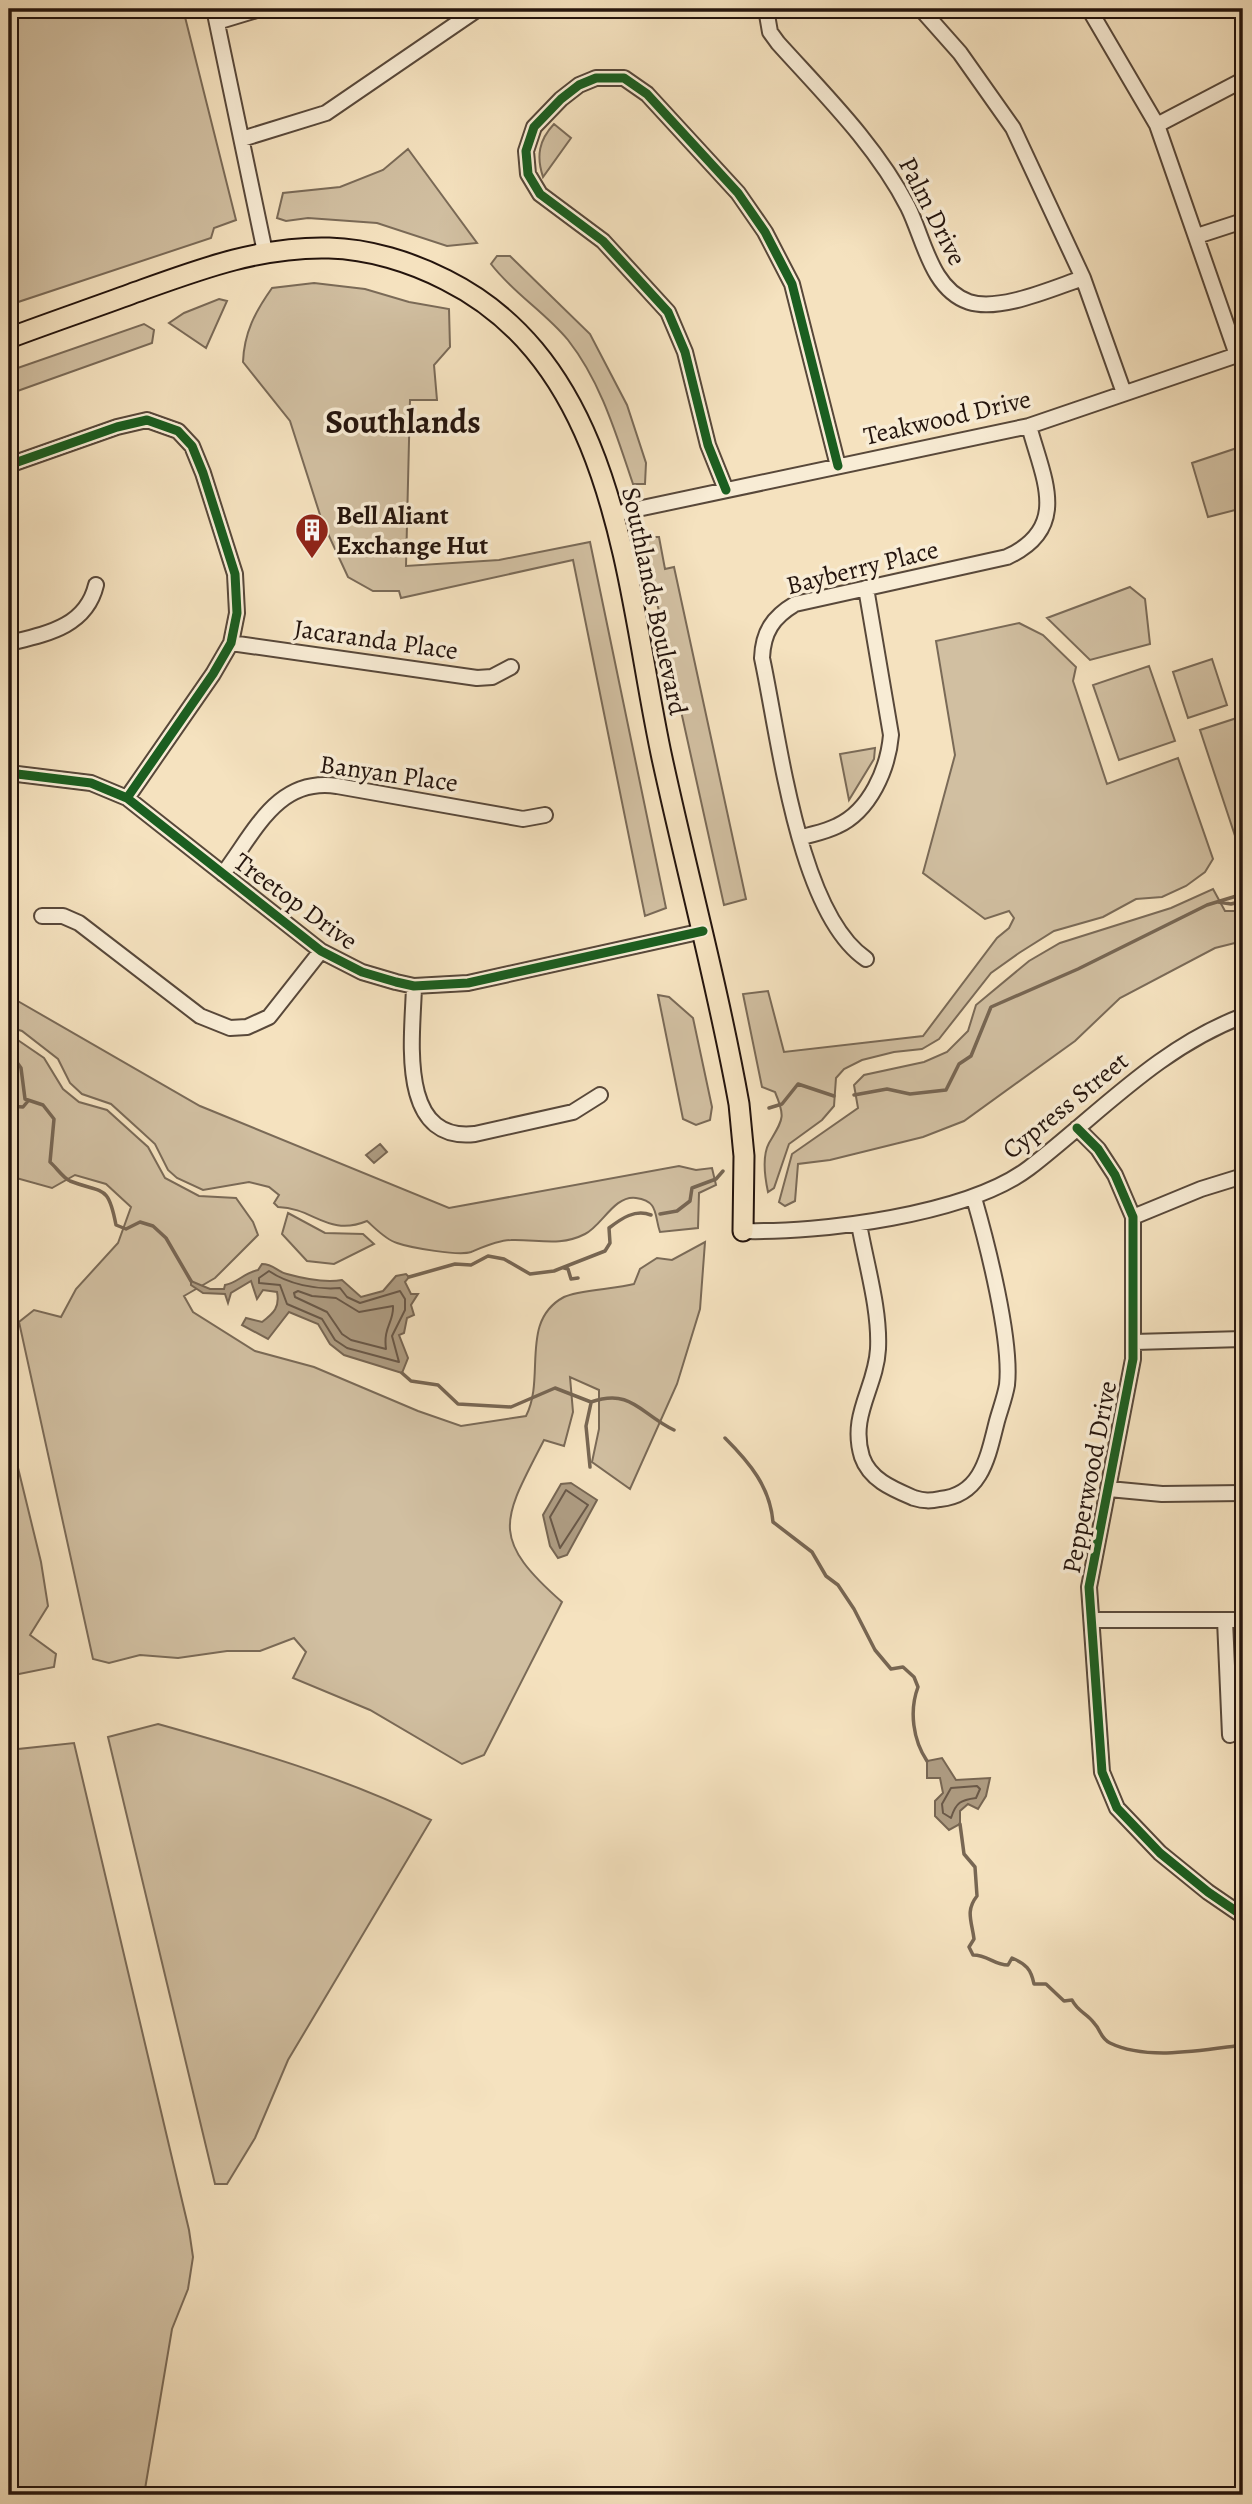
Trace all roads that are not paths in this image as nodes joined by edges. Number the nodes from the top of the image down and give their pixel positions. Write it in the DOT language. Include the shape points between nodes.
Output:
graph roads {
  1 [pos="260,9"];
  2 [pos="478,9"];
  3 [pos="766,9"];
  4 [pos="921,9"];
  5 [pos="1094,10"];
  6 [pos="216,15"];
  7 [pos="1243,80"];
  8 [pos="1157,125"];
  9 [pos="242,139"];
  10 [pos="1243,221"];
  11 [pos="1197,236"];
  12 [pos="265,252"];
  13 [pos="1083,278"];
  14 [pos="9,338"];
  15 [pos="1240,354"];
  16 [pos="1124,393"];
  17 [pos="1029,426"];
  18 [pos="9,465"];
  19 [pos="838,466"];
  20 [pos="726,490"];
  21 [pos="614,514"];
  22 [pos="96,584"];
  23 [pos="866,588"];
  24 [pos="9,643"];
  25 [pos="231,643"];
  26 [pos="512,667"];
  27 [pos="9,773"];
  28 [pos="127,798"];
  29 [pos="545,815"];
  30 [pos="800,838"];
  31 [pos="223,874"];
  32 [pos="42,916"];
  33 [pos="703,931"];
  34 [pos="321,951"];
  35 [pos="866,959"];
  36 [pos="414,986"];
  37 [pos="1243,1016"];
  38 [pos="600,1095"];
  39 [pos="1077,1128"];
  40 [pos="1243,1177"];
  41 [pos="974,1198"];
  42 [pos="1133,1217"];
  43 [pos="859,1224"];
  44 [pos="743,1231"];
  45 [pos="1243,1339"];
  46 [pos="1134,1342"];
  47 [pos="1109,1489"];
  48 [pos="1243,1493"];
  49 [pos="1092,1620"];
  50 [pos="1225,1620"];
  51 [pos="1243,1620"];
  52 [pos="1230,1735"];
  53 [pos="1243,1916"];
  1 -- 6 [label="street"];
  2 -- 9 [label="street" via="326,113"];
  3 -- 13 [label="street, Palm Drive" via="770,32 778,43 849,122 891,178 944,287 957,297 983,305 1002,304"];
  4 -- 13 [label="street" via="960,53 1013,128"];
  5 -- 8 [label="street"];
  6 -- 9 [label="street"];
  7 -- 8 [label="street"];
  8 -- 11 [label="street"];
  9 -- 12 [label="street"];
  10 -- 11 [label="street"];
  11 -- 15 [label="street"];
  12 -- 14 [label="main road, Southlands Boulevard" via="191,272"];
  12 -- 21 [label="main road, Southlands Boulevard" via="331,248 396,260 461,288 492,309 519,332 561,384 578,414"];
  13 -- 16 [label="street"];
  15 -- 16 [label="street, Teakwood Drive"];
  16 -- 17 [label="street, Teakwood Drive"];
  17 -- 19 [label="street, Teakwood Drive"];
  17 -- 23 [label="street, Bayberry Place" via="1049,503 1039,535 1007,557"];
  18 -- 25 [label="street" via="136,421 158,422 178,431 192,446 231,554 237,592"];
  19 -- 20 [label="street, Teakwood Drive"];
  19 -- 20 [label="street" via="792,284 765,232 738,193 647,94 624,79 596,78 561,99 534,127 526,151 528,174 540,194 603,241 668,312 685,352 708,445"];
  20 -- 21 [label="street, Teakwood Drive"];
  21 -- 33 [label="main road, Southlands Boulevard" via="660,749"];
  22 -- 24 [label="street" via="93,598 75,620"];
  23 -- 30 [label="street" via="891,735 889,754 875,787 851,819"];
  23 -- 30 [label="street, Bayberry Place" via="795,604 779,614 763,640 762,658"];
  25 -- 26 [label="street, Jacaranda Place" via="478,678"];
  25 -- 28 [label="street"];
  27 -- 28 [label="street, Treetop Drive" via="91,783"];
  28 -- 31 [label="street, Treetop Drive"];
  29 -- 31 [label="street, Banyan Place" via="523,819 337,786 307,785 280,800"];
  30 -- 35 [label="street, Bayberry Place" via="808,869 828,911 850,948"];
  31 -- 34 [label="street, Treetop Drive"];
  32 -- 34 [label="street" via="63,916 79,923 200,1016 230,1028 269,1017"];
  33 -- 36 [label="street, Treetop Drive" via="468,983"];
  33 -- 44 [label="main road, Southlands Boulevard" via="739,1104"];
  34 -- 36 [label="street, Treetop Drive" via="362,972"];
  36 -- 38 [label="street" via="415,1092 424,1111 442,1127 475,1134 568,1113"];
  37 -- 39 [label="street, Cypress Street" via="1174,1050"];
  39 -- 41 [label="street, Cypress Street" via="1027,1169"];
  39 -- 42 [label="street, Pepperwood Drive" via="1115,1175"];
  40 -- 42 [label="street"];
  41 -- 43 [label="street, Cypress Street"];
  41 -- 43 [label="street" via="998,1305 1007,1385 986,1464 977,1481 949,1498 924,1501 896,1491 874,1478 863,1460 856,1434 878,1352"];
  42 -- 46 [label="street, Pepperwood Drive"];
  43 -- 44 [label="street, Cypress Street"];
  45 -- 46 [label="street"];
  46 -- 47 [label="street, Pepperwood Drive"];
  47 -- 48 [label="street"];
  47 -- 49 [label="street, Pepperwood Drive" via="1089,1587"];
  49 -- 50 [label="street"];
  49 -- 53 [label="street, Pepperwood Drive" via="1102,1772 1116,1808 1160,1853"];
  50 -- 51 [label="street"];
  50 -- 52 [label="street"];
}
